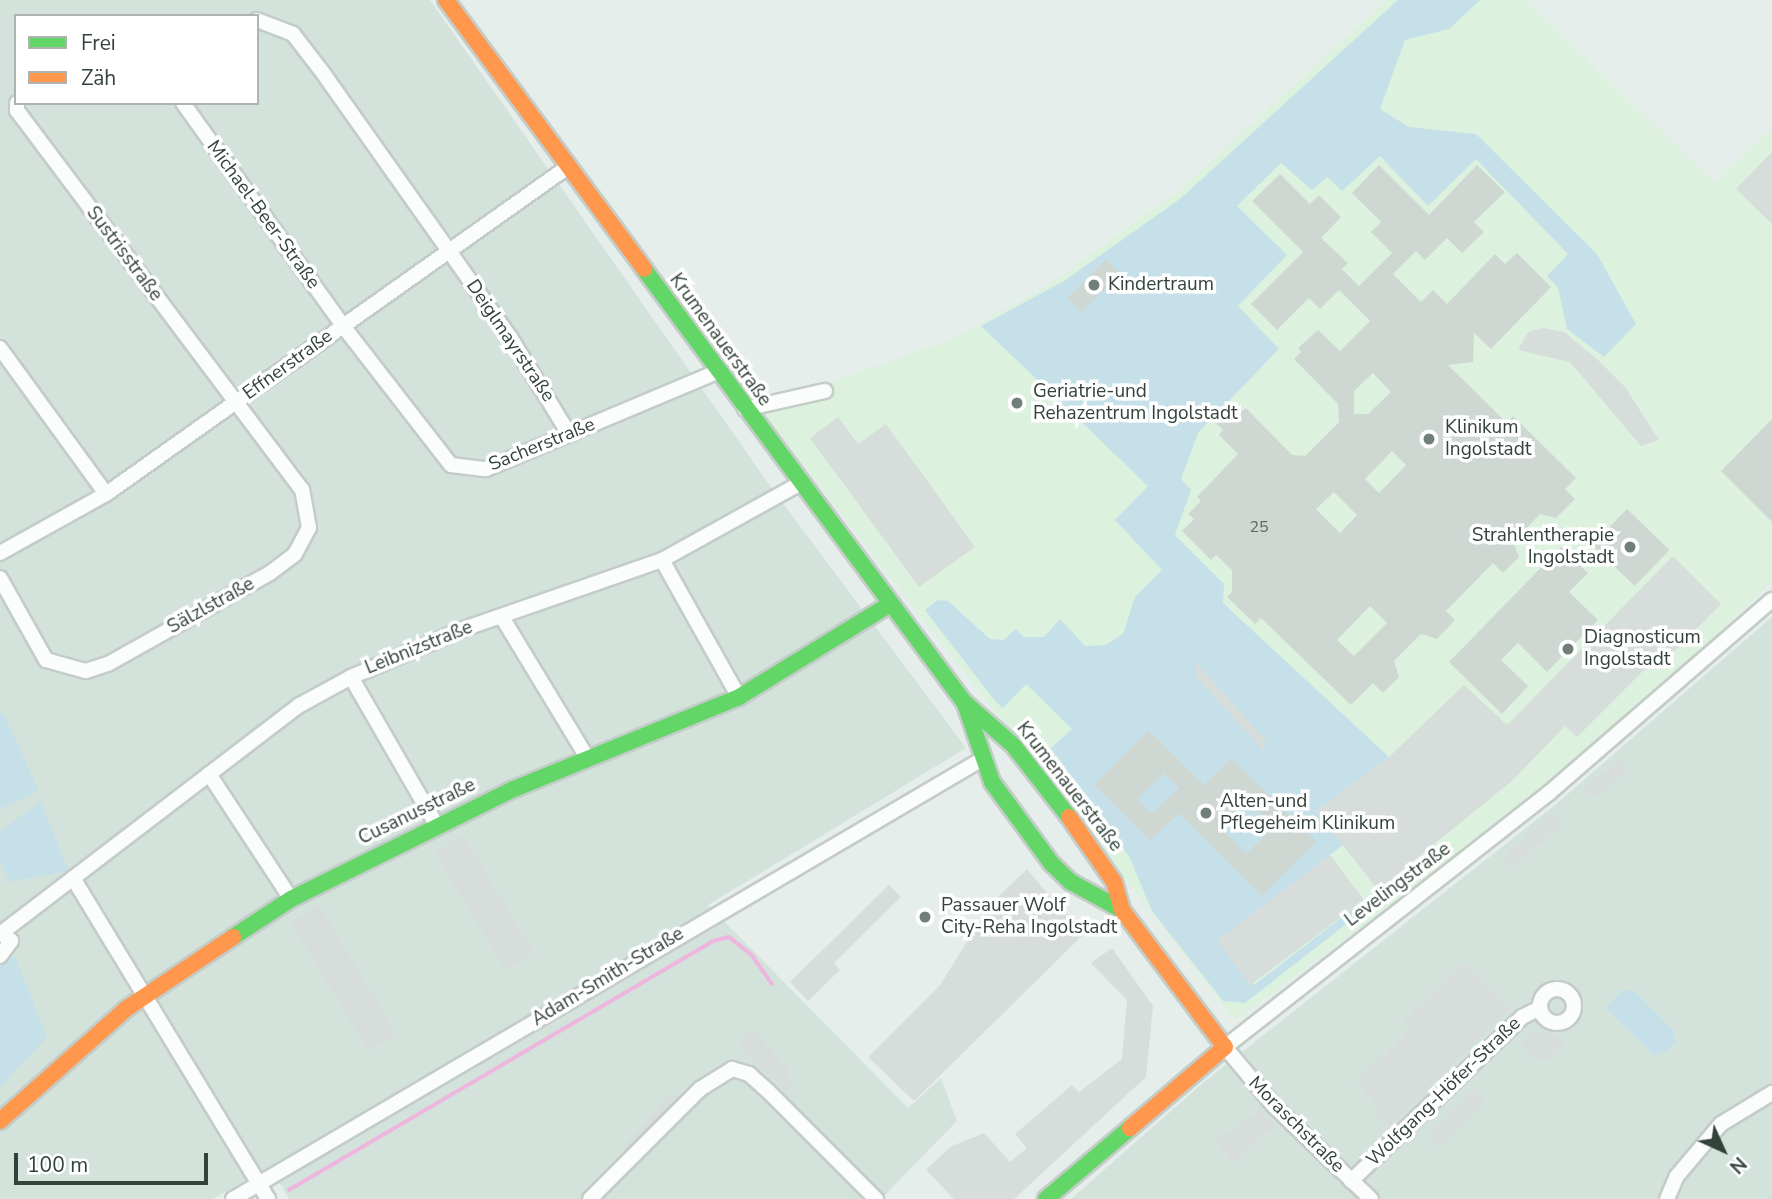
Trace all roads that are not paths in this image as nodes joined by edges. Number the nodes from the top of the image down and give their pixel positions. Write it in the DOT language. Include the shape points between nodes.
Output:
graph roads {
  1 [pos="446,0"];
  2 [pos="259,21"];
  3 [pos="17,105"];
  4 [pos="184,105"];
  5 [pos="569,166"];
  6 [pos="448,250"];
  7 [pos="343,326"];
  8 [pos="0,348"];
  9 [pos="6,367"];
  10 [pos="717,372"];
  11 [pos="825,391"];
  12 [pos="235,404"];
  13 [pos="745,409"];
  14 [pos="569,434"];
  15 [pos="801,483"];
  16 [pos="106,494"];
  17 [pos="0,553"];
  18 [pos="662,560"];
  19 [pos="0,578"];
  20 [pos="1772,600"];
  21 [pos="890,604"];
  22 [pos="502,617"];
  23 [pos="351,677"];
  24 [pos="739,697"];
  25 [pos="964,702"];
  26 [pos="1013,745"];
  27 [pos="984,758"];
  28 [pos="588,759"];
  29 [pos="209,774"];
  30 [pos="436,824"];
  31 [pos="1104,865"];
  32 [pos="73,878"];
  33 [pos="1080,887"];
  34 [pos="290,899"];
  35 [pos="1122,910"];
  36 [pos="1,933"];
  37 [pos="0,956"];
  38 [pos="146,994"];
  39 [pos="1540,1008"];
  40 [pos="1224,1047"];
  41 [pos="1772,1093"];
  42 [pos="0,1121"];
  43 [pos="1352,1181"];
  44 [pos="259,1184"];
  45 [pos="233,1199"];
  46 [pos="268,1199"];
  47 [pos="590,1199"];
  48 [pos="876,1199"];
  49 [pos="1046,1199"];
  50 [pos="1371,1199"];
  51 [pos="1667,1199"];
  1 -- 5 [label="street, Krumenauerstraße"];
  2 -- 6 [label="street" via="292,34"];
  3 -- 12 [label="street, Sustrisstraße"];
  4 -- 7 [label="street, Michael-Beer-Straße"];
  5 -- 6 [label="street, Effnerstraße"];
  5 -- 10 [label="street, Krumenauerstraße"];
  6 -- 7 [label="street, Effnerstraße"];
  6 -- 14 [label="street, Deiglmayrstraße"];
  7 -- 12 [label="street, Effnerstraße"];
  7 -- 14 [label="street, Sacherstraße" via="451,465 486,469"];
  8 -- 9 [label="street"];
  9 -- 16 [label="street"];
  10 -- 13 [label="street, Krumenauerstraße"];
  10 -- 14 [label="street, Sacherstraße"];
  11 -- 13 [label="street"];
  12 -- 16 [label="street, Effnerstraße"];
  12 -- 19 [label="street, Sälzlstraße" via="308,506 305,543 287,561 108,664 86,671 46,660"];
  13 -- 15 [label="street, Krumenauerstraße"];
  15 -- 18 [label="street, Leibnizstraße"];
  15 -- 21 [label="street, Krumenauerstraße"];
  16 -- 17 [label="street, Effnerstraße"];
  18 -- 22 [label="street, Leibnizstraße"];
  18 -- 24 [label="street"];
  20 -- 40 [label="street, Levelingstraße" via="1549,793"];
  21 -- 24 [label="street, Cusanusstraße"];
  21 -- 25 [label="street, Krumenauerstraße"];
  22 -- 23 [label="street, Leibnizstraße"];
  22 -- 28 [label="street"];
  23 -- 29 [label="street, Leibnizstraße" via="300,705"];
  23 -- 30 [label="street"];
  24 -- 28 [label="street, Cusanusstraße"];
  25 -- 26 [label="street, Krumenauerstraße"];
  25 -- 27 [label="street, Krumenauerstraße"];
  26 -- 27 [label="street"];
  26 -- 31 [label="street, Krumenauerstraße"];
  27 -- 33 [label="street, Krumenauerstraße" via="992,782 1051,863"];
  27 -- 44 [label="street, Adam-Smith-Straße"];
  28 -- 30 [label="street, Cusanusstraße"];
  29 -- 32 [label="street, Leibnizstraße"];
  29 -- 34 [label="street"];
  30 -- 34 [label="street, Cusanusstraße"];
  31 -- 33 [label="street" via="1094,881"];
  31 -- 35 [label="street, Krumenauerstraße"];
  32 -- 36 [label="street, Leibnizstraße"];
  32 -- 38 [label="street"];
  33 -- 35 [label="street, Krumenauerstraße"];
  34 -- 38 [label="street, Cusanusstraße"];
  35 -- 40 [label="street, Krumenauerstraße"];
  36 -- 37 [label="street" via="11,941"];
  38 -- 42 [label="street, Cusanusstraße" via="74,1050"];
  38 -- 44 [label="street"];
  39 -- 43 [label="street, Wolfgang-Höfer-Straße" via="1522,1017"];
  40 -- 43 [label="street, Moraschstraße" via="1274,1105"];
  40 -- 49 [label="street, Levelingstraße"];
  41 -- 51 [label="street" via="1714,1130 1677,1176"];
  43 -- 50 [label="street, Moraschstraße"];
  44 -- 45 [label="street, Adam-Smith-Straße"];
  44 -- 46 [label="street"];
  47 -- 48 [label="street" via="700,1088 732,1069 768,1091"];
}
